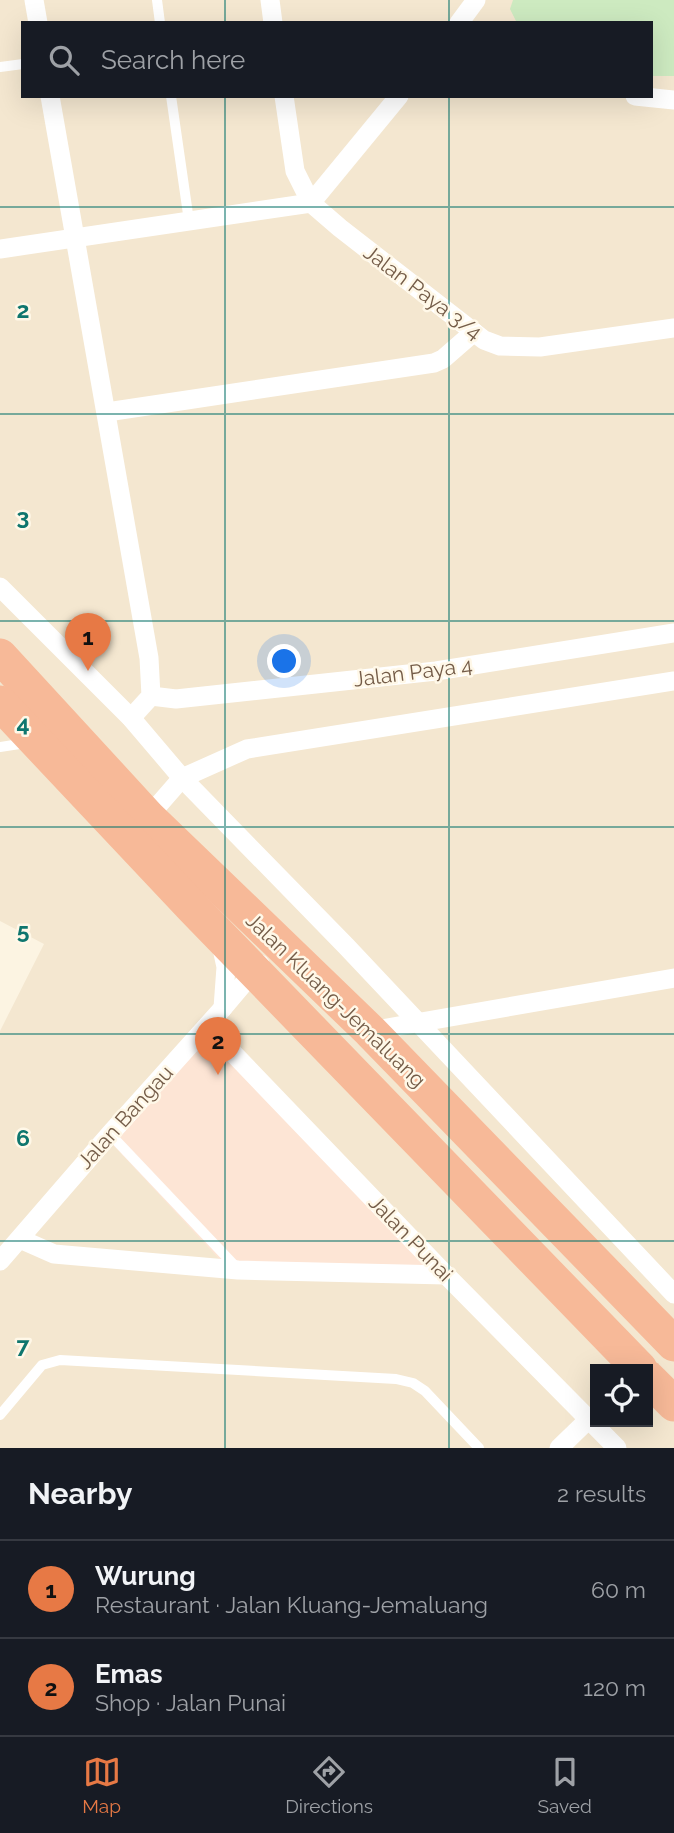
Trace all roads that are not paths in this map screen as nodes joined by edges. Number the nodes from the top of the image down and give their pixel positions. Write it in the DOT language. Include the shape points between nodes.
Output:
graph roads {
  1 [pos="34,0"];
  2 [pos="157,0"];
  3 [pos="270,0"];
  4 [pos="476,0"];
  5 [pos="37,21"];
  6 [pos="160,21"];
  7 [pos="273,21"];
  8 [pos="463,21"];
  9 [pos="21,64"];
  10 [pos="0,67"];
  11 [pos="50,98"];
  12 [pos="171,98"];
  13 [pos="284,98"];
  14 [pos="397,98"];
  15 [pos="653,98"];
  16 [pos="674,100"];
  17 [pos="311,203"];
  18 [pos="189,221"];
  19 [pos="74,238"];
  20 [pos="0,249"];
  21 [pos="674,328"];
  22 [pos="474,332"];
  23 [pos="107,412"];
  24 [pos="0,587"];
  25 [pos="674,633"];
  26 [pos="0,656"];
  27 [pos="674,681"];
  28 [pos="151,696"];
  29 [pos="0,703"];
  30 [pos="131,718"];
  31 [pos="37,742"];
  32 [pos="0,747"];
  33 [pos="182,778"];
  34 [pos="148,817"];
  35 [pos="218,933"];
  36 [pos="278,942"];
  37 [pos="254,970"];
  38 [pos="674,978"];
  39 [pos="223,1008"];
  40 [pos="417,1021"];
  41 [pos="207,1026"];
  42 [pos="370,1031"];
  43 [pos="110,1134"];
  44 [pos="20,1239"];
  45 [pos="0,1261"];
  46 [pos="238,1270"];
  47 [pos="446,1275"];
  48 [pos="674,1294"];
  49 [pos="674,1343"];
  50 [pos="635,1364"];
  51 [pos="653,1383"];
  52 [pos="674,1404"];
  53 [pos="0,1415"];
  54 [pos="589,1419"];
  55 [pos="479,1448"];
  56 [pos="559,1448"];
  57 [pos="617,1448"];
  1 -- 5 [label="street"];
  2 -- 6 [label="lane"];
  3 -- 7 [label="street"];
  4 -- 8 [label="street"];
  9 -- 10 [label="lane"];
  11 -- 19 [label="street"];
  12 -- 18 [label="lane"];
  13 -- 17 [label="street" via="295,171"];
  14 -- 17 [label="street"];
  15 -- 16 [label="street"];
  17 -- 18 [label="street"];
  17 -- 22 [label="street, Jalan Paya 3/4"];
  18 -- 19 [label="street"];
  19 -- 20 [label="street"];
  19 -- 23 [label="street"];
  21 -- 22 [label="street, Jalan Paya 3/4" via="540,348 500,346"];
  22 -- 23 [label="street" via="434,363"];
  23 -- 28 [label="street" via="149,658"];
  24 -- 30 [label="street"];
  25 -- 28 [label="street, Jalan Paya 4" via="436,671 176,699"];
  26 -- 34 [label="highway, Jalan Kluang-Jemaluang"];
  27 -- 33 [label="street" via="247,749"];
  28 -- 30 [label="street"];
  29 -- 31 [label="highway, Jalan Kluang-Jemaluang"];
  30 -- 33 [label="street"];
  31 -- 32 [label="lane"];
  31 -- 35 [label="highway, Jalan Kluang-Jemaluang"];
  33 -- 34 [label="street"];
  33 -- 40 [label="street"];
  34 -- 36 [label="highway, Jalan Kluang-Jemaluang"];
  35 -- 37 [label="highway, Jalan Kluang-Jemaluang"];
  35 -- 39 [label="street" via="226,967"];
  36 -- 37 [label="street, Jalan Bangau"];
  36 -- 42 [label="highway, Jalan Kluang-Jemaluang"];
  37 -- 39 [label="street, Jalan Bangau"];
  37 -- 50 [label="highway, Jalan Kluang-Jemaluang"];
  38 -- 40 [label="street"];
  39 -- 41 [label="street, Jalan Bangau"];
  40 -- 42 [label="street"];
  40 -- 48 [label="street"];
  41 -- 43 [label="street, Jalan Bangau"];
  41 -- 47 [label="street, Jalan Punai"];
  42 -- 49 [label="highway, Jalan Kluang-Jemaluang"];
  43 -- 44 [label="street, Jalan Bangau"];
  43 -- 46 [label="lane"];
  44 -- 45 [label="street, Jalan Bangau"];
  44 -- 46 [label="street" via="54,1254"];
  46 -- 47 [label="street"];
  47 -- 54 [label="street, Jalan Punai"];
  51 -- 52 [label="highway"];
  53 -- 55 [label="lane" via="43,1366 60,1360 396,1379 425,1391"];
  54 -- 56 [label="street"];
  54 -- 57 [label="street, Jalan Punai"];
}
